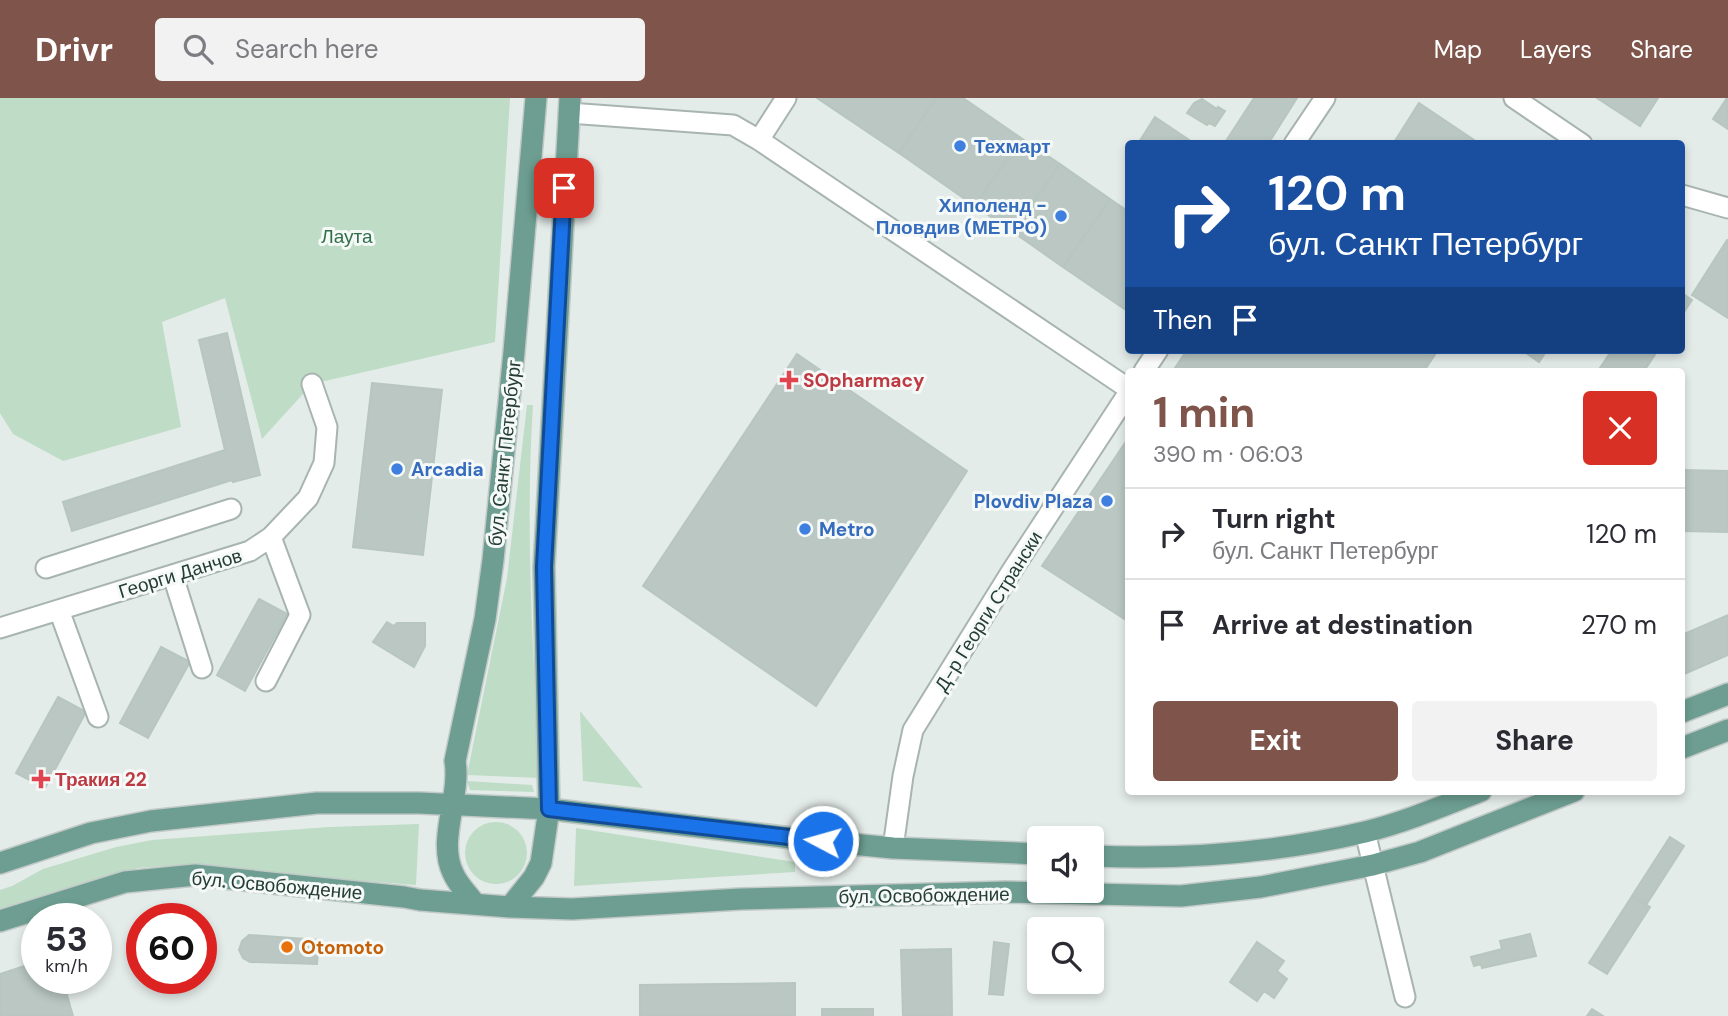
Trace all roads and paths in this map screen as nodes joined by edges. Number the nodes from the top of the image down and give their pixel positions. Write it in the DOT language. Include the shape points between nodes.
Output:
graph roads {
  1 [pos="536,98"];
  2 [pos="786,98"];
  3 [pos="1325,98"];
  4 [pos="1514,98"];
  5 [pos="570,105"];
  6 [pos="759,140"];
  7 [pos="1297,140"];
  8 [pos="1576,140"];
  9 [pos="1685,196"];
  10 [pos="1728,208"];
  11 [pos="312,384"];
  12 [pos="1125,388"];
  13 [pos="1125,397"];
  14 [pos="231,509"];
  15 [pos="271,537"];
  16 [pos="46,568"];
  17 [pos="173,576"];
  18 [pos="59,610"];
  19 [pos="0,628"];
  20 [pos="202,668"];
  21 [pos="266,681"];
  22 [pos="1728,694"];
  23 [pos="1685,711"];
  24 [pos="98,717"];
  25 [pos="1728,730"];
  26 [pos="1685,747"];
  27 [pos="1471,795"];
  28 [pos="1564,795"];
  29 [pos="453,805"];
  30 [pos="549,809"];
  31 [pos="1365,832"];
  32 [pos="893,848"];
  33 [pos="1027,853"];
  34 [pos="1104,857"];
  35 [pos="0,863"];
  36 [pos="1373,865"];
  37 [pos="475,904"];
  38 [pos="510,907"];
  39 [pos="0,921"];
  40 [pos="1405,997"];
  1 -- 29 [label="main road, бул. Санкт Петербург" via="493,560 455,761 458,778"];
  2 -- 6 [label="street"];
  3 -- 7 [label="street"];
  4 -- 8 [label="street"];
  5 -- 6 [label="street" via="733,125"];
  5 -- 30 [label="main road" via="544,567"];
  6 -- 12 [label="street"];
  9 -- 10 [label="street"];
  11 -- 15 [label="street, Георги Данчов" via="327,427 324,463 308,498"];
  13 -- 32 [label="street, Д-р Георги Странски" via="913,730"];
  14 -- 16 [label="street"];
  15 -- 17 [label="street, Георги Данчов" via="250,551"];
  15 -- 21 [label="street" via="300,615"];
  17 -- 18 [label="street, Георги Данчов"];
  17 -- 20 [label="street"];
  18 -- 19 [label="street, Георги Данчов"];
  18 -- 24 [label="street"];
  22 -- 23 [label="main road"];
  25 -- 26 [label="main road"];
  27 -- 31 [label="main road"];
  28 -- 36 [label="main road, бул. Освобождение" via="1420,852"];
  29 -- 30 [label="main road"];
  29 -- 35 [label="main road" via="317,803 152,821 91,833"];
  29 -- 37 [label="main road, бул. Санкт Петербург" via="448,856 452,872"];
  30 -- 32 [label="main road"];
  30 -- 38 [label="main road" via="541,863"];
  31 -- 34 [label="main road" via="1233,855"];
  31 -- 36 [label="street"];
  32 -- 33 [label="main road"];
  36 -- 38 [label="main road, бул. Освобождение" via="1261,887 1181,896 1006,892 572,909"];
  36 -- 40 [label="street"];
  37 -- 38 [label="main road, бул. Освобождение"];
  37 -- 39 [label="main road, бул. Освобождение" via="195,875 125,882"];
}
